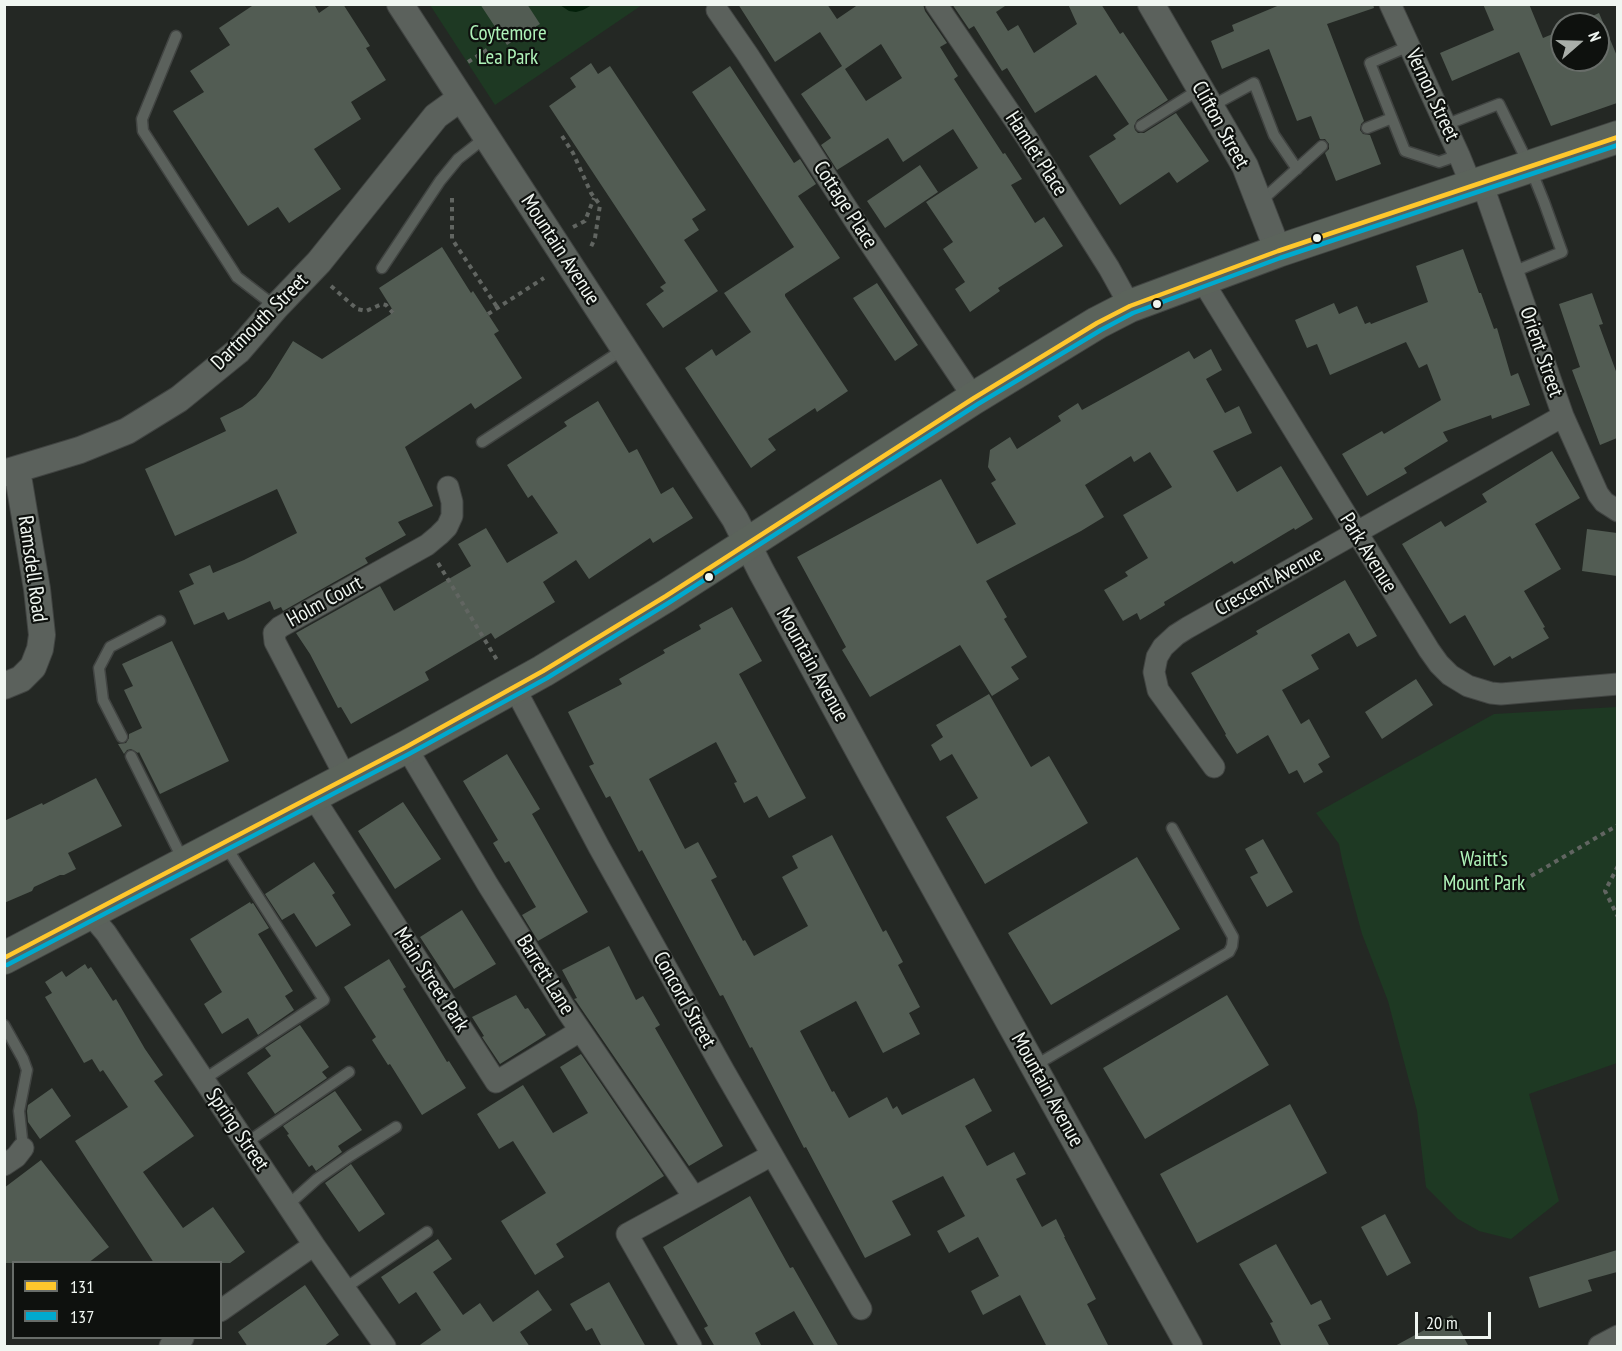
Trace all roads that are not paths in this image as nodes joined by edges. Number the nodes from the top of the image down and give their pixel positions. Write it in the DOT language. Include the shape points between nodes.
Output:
graph roads {
  1 [pos="400,4"];
  2 [pos="936,4"];
  3 [pos="1150,4"];
  4 [pos="1390,4"];
  5 [pos="717,10"];
  6 [pos="176,36"];
  7 [pos="1409,46"];
  8 [pos="461,98"];
  9 [pos="1205,98"];
  10 [pos="1392,118"];
  11 [pos="1445,125"];
  12 [pos="1141,126"];
  13 [pos="1367,128"];
  14 [pos="486,137"];
  15 [pos="1617,137"];
  16 [pos="1322,146"];
  17 [pos="1459,155"];
  18 [pos="1530,167"];
  19 [pos="1297,169"];
  20 [pos="1477,185"];
  21 [pos="1259,203"];
  22 [pos="1278,251"];
  23 [pos="382,268"];
  24 [pos="1513,272"];
  25 [pos="1202,280"];
  26 [pos="1130,306"];
  27 [pos="276,307"];
  28 [pos="625,348"];
  29 [pos="974,398"];
  30 [pos="1563,416"];
  31 [pos="482,442"];
  32 [pos="11,472"];
  33 [pos="448,487"];
  34 [pos="1617,510"];
  35 [pos="1356,533"];
  36 [pos="748,545"];
  37 [pos="160,621"];
  38 [pos="1617,684"];
  39 [pos="4,686"];
  40 [pos="514,687"];
  41 [pos="122,737"];
  42 [pos="406,747"];
  43 [pos="131,756"];
  44 [pos="1214,767"];
  45 [pos="345,778"];
  46 [pos="312,795"];
  47 [pos="1172,828"];
  48 [pos="223,843"];
  49 [pos="184,862"];
  50 [pos="90,914"];
  51 [pos="4,958"];
  52 [pos="4,1025"];
  53 [pos="580,1031"];
  54 [pos="1034,1066"];
  55 [pos="349,1072"];
  56 [pos="203,1080"];
  57 [pos="396,1127"];
  58 [pos="246,1143"];
  59 [pos="23,1148"];
  60 [pos="772,1155"];
  61 [pos="4,1165"];
  62 [pos="694,1197"];
  63 [pos="288,1205"];
  64 [pos="427,1232"];
  65 [pos="314,1245"];
  66 [pos="345,1288"];
  67 [pos="861,1309"];
  68 [pos="222,1310"];
  69 [pos="1617,1336"];
  70 [pos="385,1347"];
  71 [pos="691,1347"];
  72 [pos="1189,1347"];
  73 [pos="1599,1347"];
  1 -- 8 [label="street, Mountain Avenue"];
  2 -- 26 [label="street, Hamlet Place" via="1027,138"];
  3 -- 9 [label="street, Clifton Street"];
  4 -- 7 [label="street, Vernon Street"];
  5 -- 29 [label="street, Cottage Place"];
  6 -- 27 [label="lane" via="142,119 142,128 237,278"];
  7 -- 10 [label="lane" via="1370,63"];
  7 -- 11 [label="street, Vernon Street"];
  8 -- 14 [label="street, Mountain Avenue"];
  8 -- 27 [label="street, Dartmouth Street" via="436,116 319,262"];
  9 -- 12 [label="lane"];
  9 -- 19 [label="lane" via="1254,83 1274,135"];
  9 -- 21 [label="street, Clifton Street" via="1245,166"];
  10 -- 13 [label="lane"];
  10 -- 17 [label="lane" via="1405,151 1439,162"];
  11 -- 17 [label="street, Vernon Street"];
  11 -- 18 [label="lane" via="1499,104"];
  14 -- 23 [label="lane" via="458,159 440,181"];
  14 -- 28 [label="street, Mountain Avenue"];
  15 -- 18 [label="main road"];
  16 -- 19 [label="lane"];
  17 -- 20 [label="street, Vernon Street"];
  18 -- 20 [label="main road"];
  18 -- 24 [label="lane" via="1562,252"];
  19 -- 21 [label="lane"];
  20 -- 22 [label="main road"];
  20 -- 24 [label="street, Orient Street"];
  21 -- 22 [label="street, Clifton Street"];
  22 -- 25 [label="main road"];
  24 -- 30 [label="street, Orient Street"];
  25 -- 26 [label="main road"];
  25 -- 35 [label="street, Park Avenue"];
  26 -- 29 [label="main road"];
  27 -- 32 [label="street, Dartmouth Street" via="238,351 154,415 104,441"];
  28 -- 31 [label="lane"];
  28 -- 36 [label="street, Mountain Avenue"];
  29 -- 36 [label="main road"];
  30 -- 34 [label="street, Orient Street" via="1598,494"];
  30 -- 35 [label="street, Crescent Avenue"];
  32 -- 39 [label="street, Ramsdell Road" via="38,589 42,635 33,668 21,679"];
  33 -- 45 [label="street, Holm Court" via="452,516 447,527 427,545 274,633 275,642"];
  35 -- 38 [label="street, Park Avenue" via="1429,650 1458,681 1501,694"];
  35 -- 44 [label="street, Crescent Avenue" via="1187,628 1162,647 1154,672 1158,690"];
  36 -- 40 [label="main road"];
  36 -- 54 [label="street, Mountain Avenue"];
  37 -- 41 [label="lane" via="110,647 99,668 103,700"];
  40 -- 42 [label="main road"];
  40 -- 60 [label="street, Concord Street"];
  42 -- 45 [label="main road"];
  42 -- 53 [label="street, Barrett Lane"];
  43 -- 49 [label="lane"];
  45 -- 46 [label="main road"];
  46 -- 48 [label="main road"];
  46 -- 53 [label="street, Main Street Park" via="496,1082"];
  47 -- 54 [label="lane" via="1233,938 1229,952"];
  48 -- 49 [label="main road"];
  48 -- 56 [label="lane" via="324,1000"];
  49 -- 50 [label="main road"];
  50 -- 51 [label="main road"];
  50 -- 56 [label="street, Spring Street"];
  52 -- 59 [label="lane" via="27,1070 19,1111"];
  53 -- 62 [label="street, Barrett Lane"];
  54 -- 72 [label="street, Mountain Avenue"];
  55 -- 58 [label="lane"];
  56 -- 58 [label="street, Spring Street"];
  57 -- 63 [label="lane" via="317,1179"];
  58 -- 63 [label="street, Spring Street"];
  59 -- 61 [label="street"];
  60 -- 62 [label="street"];
  60 -- 67 [label="street, Concord Street"];
  62 -- 71 [label="street" via="627,1234"];
  63 -- 65 [label="street, Spring Street"];
  64 -- 66 [label="lane"];
  65 -- 66 [label="street, Spring Street"];
  65 -- 68 [label="street"];
  66 -- 70 [label="street, Spring Street"];
  69 -- 73 [label="street"];
}
